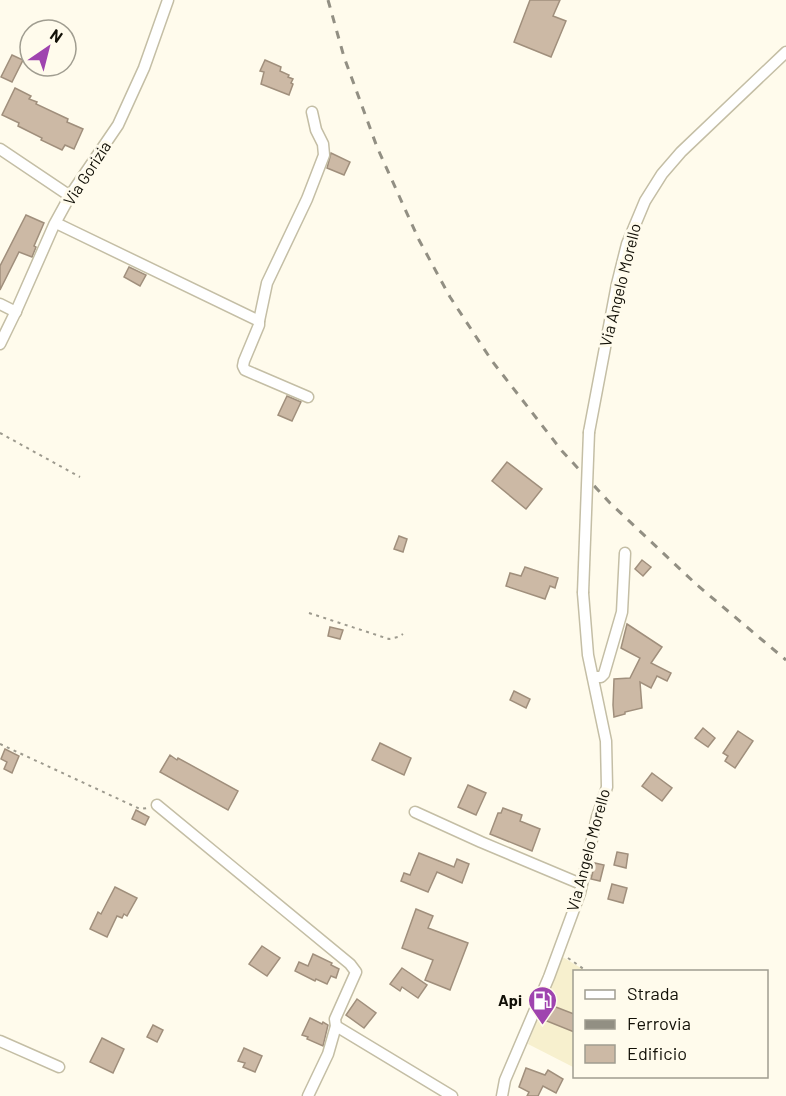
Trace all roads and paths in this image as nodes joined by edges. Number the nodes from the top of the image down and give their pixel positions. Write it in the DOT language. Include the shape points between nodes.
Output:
graph roads {
  1 [pos="168,0"];
  2 [pos="786,52"];
  3 [pos="312,112"];
  4 [pos="0,150"];
  5 [pos="70,196"];
  6 [pos="56,223"];
  7 [pos="0,304"];
  8 [pos="16,312"];
  9 [pos="259,321"];
  10 [pos="0,344"];
  11 [pos="308,397"];
  12 [pos="0,433"];
  13 [pos="80,477"];
  14 [pos="626,553"];
  15 [pos="309,613"];
  16 [pos="403,634"];
  17 [pos="592,677"];
  18 [pos="0,744"];
  19 [pos="157,805"];
  20 [pos="415,812"];
  21 [pos="582,884"];
  22 [pos="558,952"];
  23 [pos="585,970"];
  24 [pos="336,1026"];
  25 [pos="0,1041"];
  26 [pos="59,1067"];
  27 [pos="308,1096"];
  28 [pos="452,1096"];
  29 [pos="502,1096"];
  1 -- 5 [label="street, Via Gorizia" via="118,125"];
  2 -- 17 [label="street, Via Angelo Morello, bridge" via="672,162 642,206 627,244 589,432 583,593"];
  3 -- 9 [label="street" via="324,155 267,283"];
  4 -- 5 [label="street"];
  5 -- 6 [label="street, Via Gorizia"];
  6 -- 8 [label="street, Via Gorizia"];
  6 -- 9 [label="street"];
  7 -- 8 [label="street"];
  8 -- 10 [label="street, Via Gorizia"];
  9 -- 11 [label="street" via="244,361 245,370"];
  12 -- 13 [label="path"];
  14 -- 17 [label="street" via="622,612 604,674"];
  15 -- 16 [label="path" via="389,639"];
  17 -- 21 [label="street, Via Angelo Morello" via="606,741 607,787"];
  18 -- 19 [label="path" via="140,809"];
  19 -- 24 [label="street" via="350,964 356,972 335,1019"];
  20 -- 21 [label="street"];
  21 -- 22 [label="street, Via Angelo Morello"];
  22 -- 23 [label="path"];
  22 -- 29 [label="street, Via Angelo Morello" via="505,1080"];
  24 -- 27 [label="street"];
  24 -- 28 [label="street"];
  25 -- 26 [label="street"];
}
